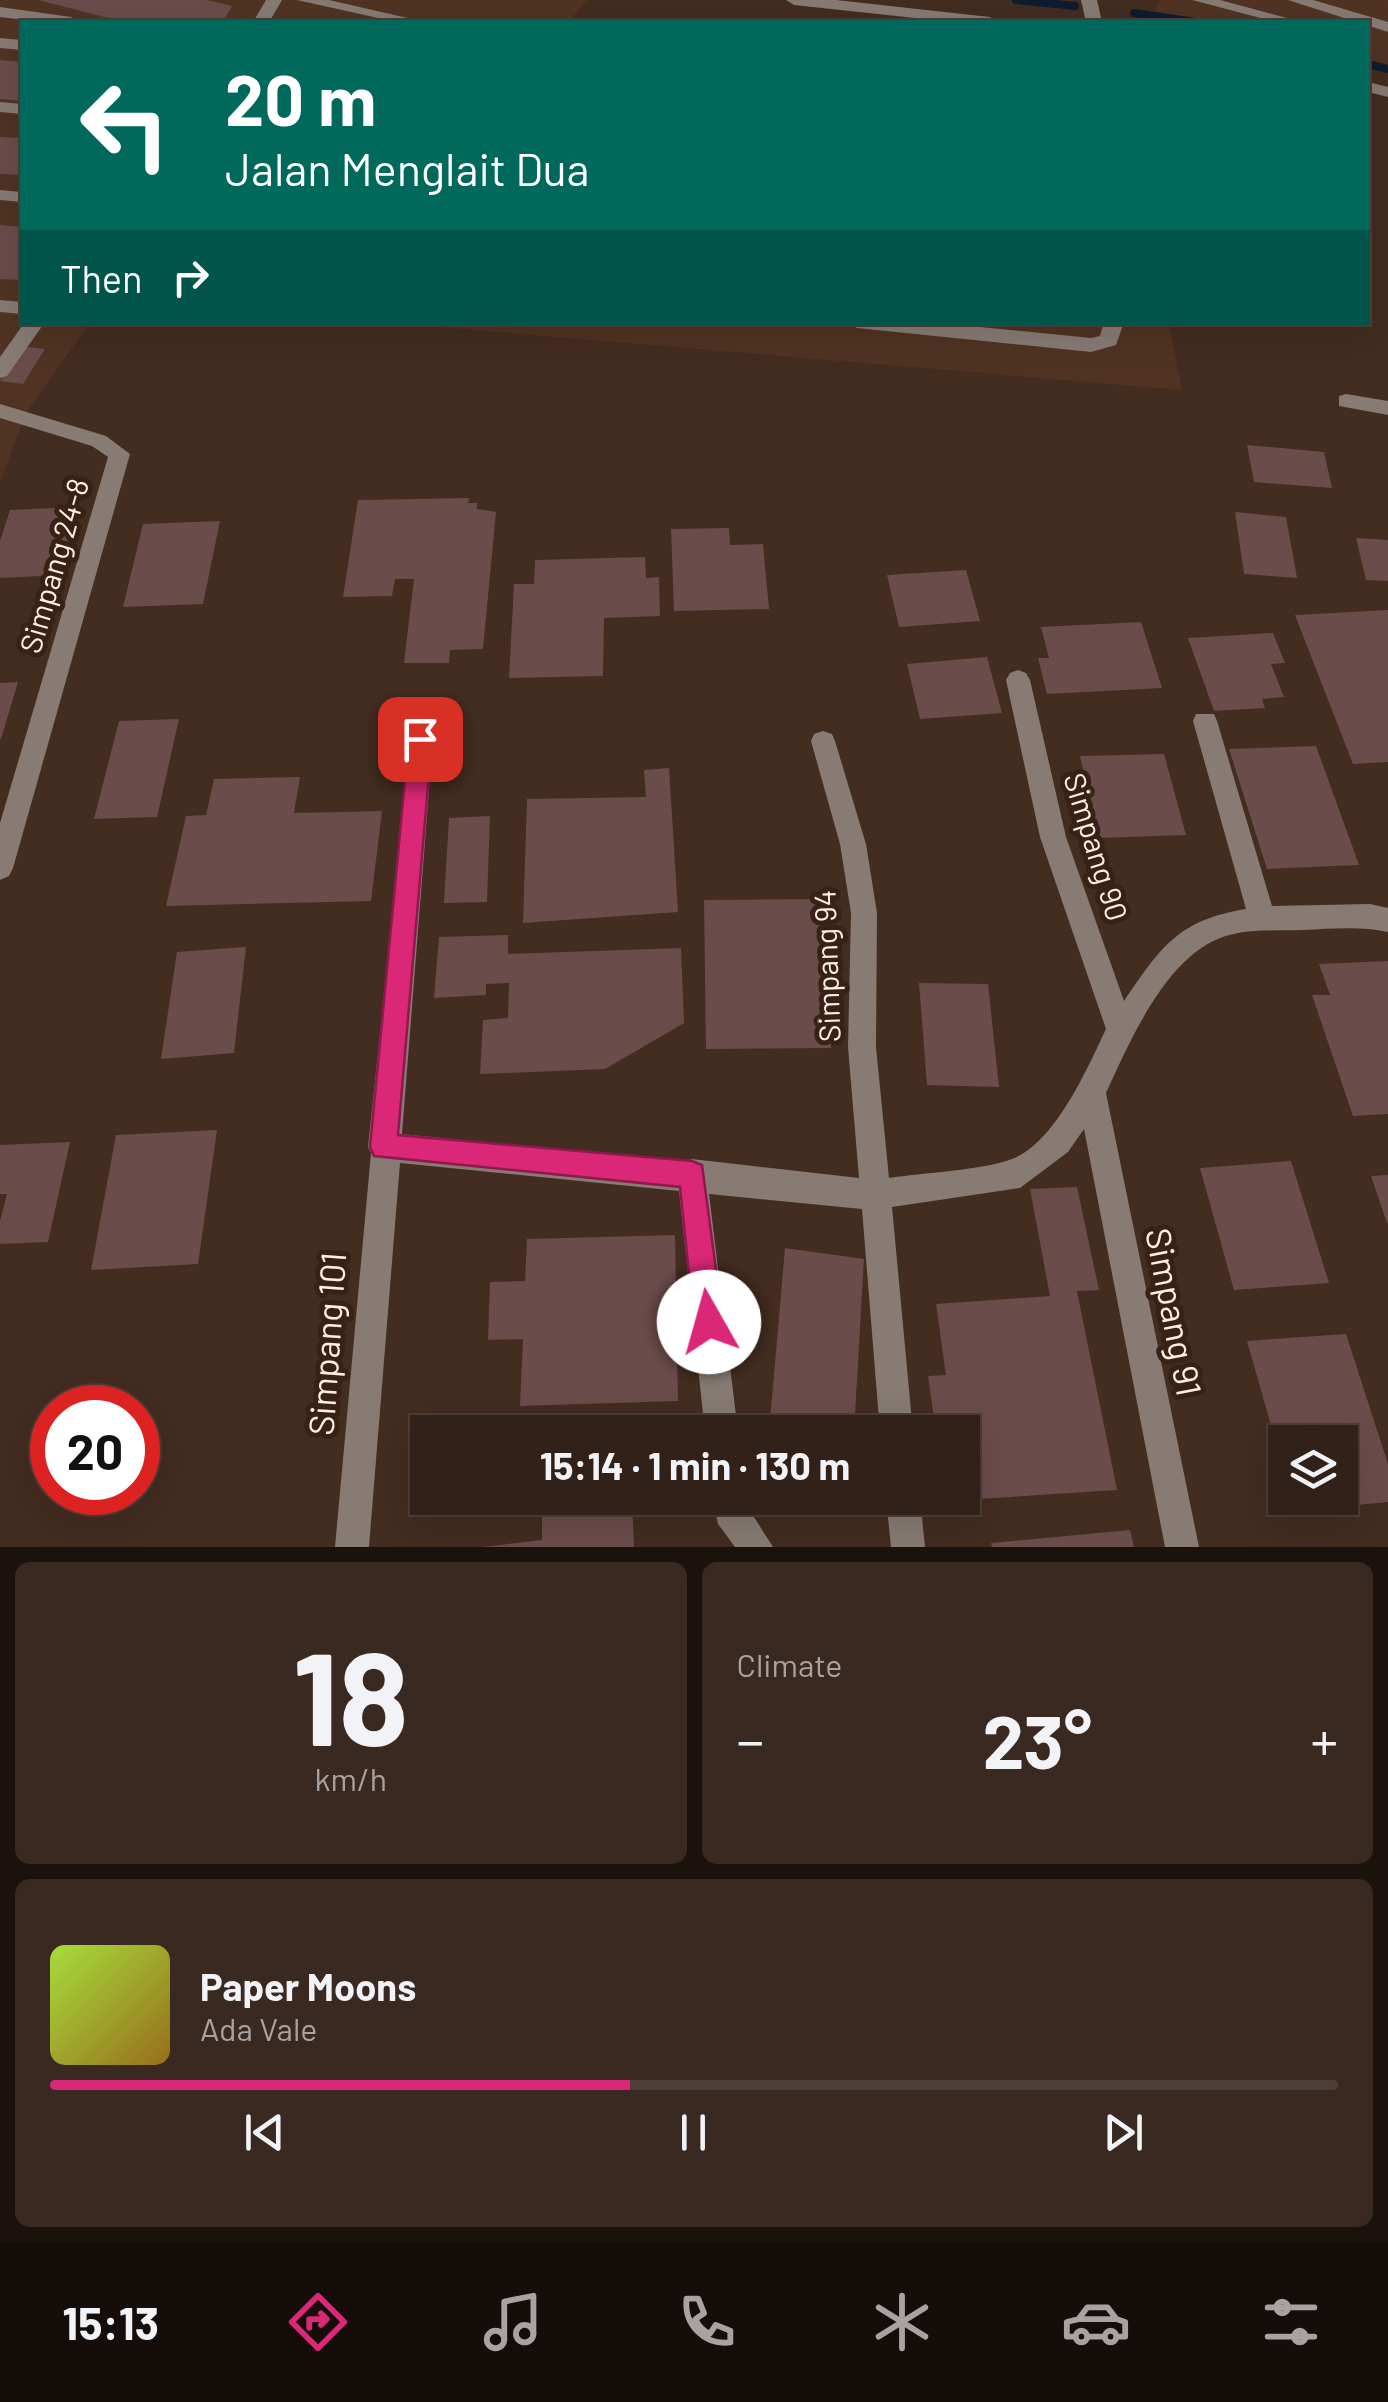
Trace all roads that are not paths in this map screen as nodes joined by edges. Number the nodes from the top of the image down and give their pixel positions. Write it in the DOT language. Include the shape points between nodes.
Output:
graph roads {
  1 [pos="794,0"];
  2 [pos="1200,0"];
  3 [pos="1296,0"];
  4 [pos="312,2"];
  5 [pos="0,12"];
  6 [pos="1357,19"];
  7 [pos="57,20"];
  8 [pos="406,20"];
  9 [pos="972,20"];
  10 [pos="1285,20"];
  11 [pos="34,325"];
  12 [pos="918,325"];
  13 [pos="1113,325"];
  14 [pos="1041,331"];
  15 [pos="0,371"];
  16 [pos="1346,401"];
  17 [pos="1388,408"];
  18 [pos="0,411"];
  19 [pos="1018,680"];
  20 [pos="1205,721"];
  21 [pos="420,739"];
  22 [pos="823,741"];
  23 [pos="0,868"];
  24 [pos="1262,919"];
  25 [pos="1388,920"];
  26 [pos="1120,1030"];
  27 [pos="1091,1092"];
  28 [pos="383,1147"];
  29 [pos="692,1174"];
  30 [pos="874,1194"];
  31 [pos="719,1415"];
  32 [pos="896,1415"];
  33 [pos="732,1515"];
  34 [pos="905,1515"];
  35 [pos="352,1547"];
  36 [pos="756,1547"];
  37 [pos="908,1547"];
  38 [pos="1182,1547"];
  1 -- 9 [label="street"];
  2 -- 10 [label="street"];
  3 -- 6 [label="street"];
  4 -- 8 [label="street"];
  5 -- 7 [label="street"];
  11 -- 15 [label="street"];
  12 -- 14 [label="street"];
  13 -- 14 [label="street" via="1109,340 1091,345"];
  16 -- 17 [label="street"];
  18 -- 23 [label="street, Simpang 24-8" via="99,441 119,454"];
  19 -- 26 [label="street, Simpang 90" via="1053,837"];
  20 -- 24 [label="street"];
  21 -- 28 [label="street, Simpang 101"];
  22 -- 30 [label="street, Simpang 94" via="853,844 864,913 862,1048"];
  24 -- 25 [label="street"];
  24 -- 26 [label="street" via="1213,928 1170,956"];
  26 -- 27 [label="street"];
  27 -- 30 [label="street" via="1058,1142 1020,1173"];
  27 -- 38 [label="street, Simpang 91"];
  28 -- 29 [label="street"];
  28 -- 35 [label="street, Simpang 101"];
  29 -- 30 [label="street"];
  29 -- 31 [label="street"];
  30 -- 32 [label="street, Simpang 94"];
  33 -- 36 [label="street"];
  34 -- 37 [label="street"];
}
